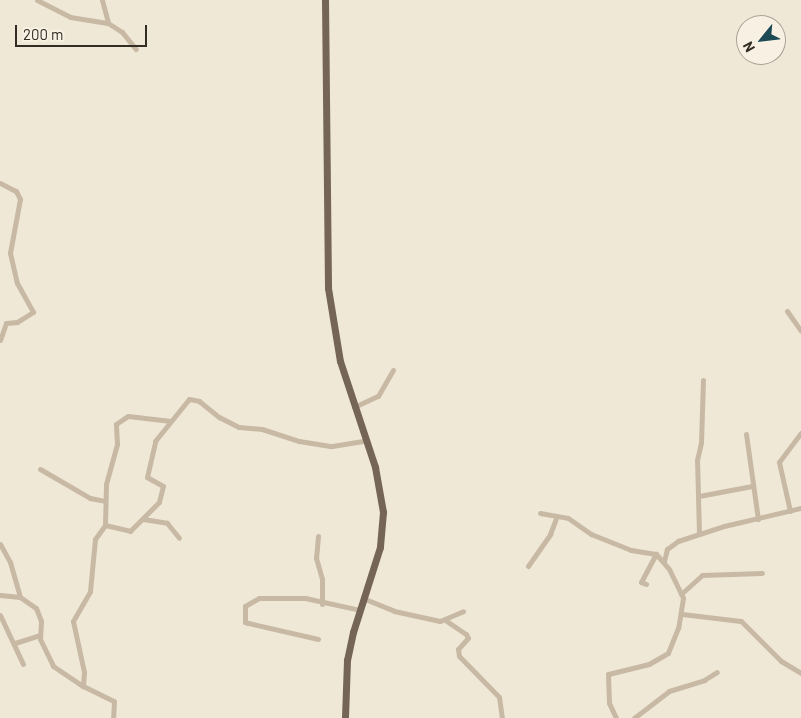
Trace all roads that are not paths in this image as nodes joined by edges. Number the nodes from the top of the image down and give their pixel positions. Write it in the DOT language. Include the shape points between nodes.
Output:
graph roads {
  1 [pos="37,0"];
  2 [pos="102,0"];
  3 [pos="325,0"];
  4 [pos="108,23"];
  5 [pos="136,49"];
  6 [pos="0,183"];
  7 [pos="788,311"];
  8 [pos="801,331"];
  9 [pos="0,340"];
  10 [pos="393,370"];
  11 [pos="703,380"];
  12 [pos="354,407"];
  13 [pos="171,421"];
  14 [pos="801,433"];
  15 [pos="746,434"];
  16 [pos="365,441"];
  17 [pos="40,469"];
  18 [pos="752,486"];
  19 [pos="699,496"];
  20 [pos="105,501"];
  21 [pos="801,508"];
  22 [pos="790,511"];
  23 [pos="540,513"];
  24 [pos="556,518"];
  25 [pos="143,519"];
  26 [pos="758,519"];
  27 [pos="105,525"];
  28 [pos="699,534"];
  29 [pos="318,536"];
  30 [pos="179,538"];
  31 [pos="0,544"];
  32 [pos="656,554"];
  33 [pos="664,561"];
  34 [pos="528,566"];
  35 [pos="762,572"];
  36 [pos="646,584"];
  37 [pos="681,594"];
  38 [pos="0,595"];
  39 [pos="20,597"];
  40 [pos="365,599"];
  41 [pos="322,604"];
  42 [pos="360,610"];
  43 [pos="463,611"];
  44 [pos="682,614"];
  45 [pos="0,615"];
  46 [pos="445,620"];
  47 [pos="39,635"];
  48 [pos="318,639"];
  49 [pos="15,643"];
  50 [pos="24,664"];
  51 [pos="717,672"];
  52 [pos="801,673"];
  53 [pos="83,686"];
  54 [pos="113,718"];
  55 [pos="345,718"];
  56 [pos="502,718"];
  57 [pos="616,718"];
  58 [pos="634,718"];
  1 -- 4 [label="street" via="70,17"];
  2 -- 4 [label="street"];
  3 -- 12 [label="main road" via="326,259 332,318"];
  4 -- 5 [label="street" via="122,32"];
  6 -- 9 [label="street" via="16,191 20,198 10,253 17,283 33,312 17,322 6,323"];
  7 -- 8 [label="street"];
  10 -- 12 [label="street" via="378,396"];
  11 -- 19 [label="street" via="701,443 697,460"];
  12 -- 16 [label="main road"];
  13 -- 16 [label="street" via="183,405 195,399 239,427 262,429 320,446"];
  13 -- 20 [label="street" via="128,416 119,420"];
  13 -- 25 [label="street" via="156,442 147,476 160,484 163,490 159,502"];
  14 -- 22 [label="street" via="779,462"];
  15 -- 18 [label="street"];
  16 -- 40 [label="main road" via="380,488 383,512 380,548"];
  17 -- 20 [label="street" via="90,498"];
  18 -- 19 [label="street"];
  18 -- 26 [label="street"];
  19 -- 28 [label="street"];
  20 -- 27 [label="street"];
  21 -- 22 [label="street"];
  22 -- 26 [label="street"];
  23 -- 24 [label="street"];
  24 -- 32 [label="street" via="578,522 591,534 609,542 637,552"];
  24 -- 34 [label="street" via="550,534"];
  25 -- 27 [label="street" via="126,532"];
  25 -- 30 [label="street" via="166,523"];
  26 -- 28 [label="street"];
  27 -- 53 [label="street" via="96,539 90,592 73,621 84,672"];
  28 -- 33 [label="street" via="673,543 664,554"];
  29 -- 41 [label="street" via="316,558 322,579"];
  31 -- 39 [label="street" via="10,562"];
  32 -- 33 [label="street"];
  32 -- 36 [label="street" via="641,582"];
  33 -- 37 [label="street"];
  35 -- 37 [label="street" via="702,575"];
  37 -- 44 [label="street"];
  38 -- 39 [label="street"];
  39 -- 47 [label="street" via="39,614"];
  40 -- 42 [label="main road"];
  40 -- 46 [label="street" via="394,611"];
  41 -- 42 [label="street"];
  41 -- 48 [label="street" via="305,598 259,598 245,606 245,622"];
  42 -- 55 [label="main road" via="348,660"];
  43 -- 46 [label="street"];
  44 -- 52 [label="street" via="741,621 781,661"];
  44 -- 57 [label="street" via="668,653 649,664 608,674 609,703"];
  45 -- 49 [label="street"];
  46 -- 56 [label="street" via="466,634 468,638 458,649 459,656 499,697"];
  47 -- 49 [label="street"];
  47 -- 53 [label="street" via="56,668"];
  49 -- 50 [label="street"];
  51 -- 58 [label="street" via="704,680 669,691"];
  53 -- 54 [label="street" via="114,701"];
}
